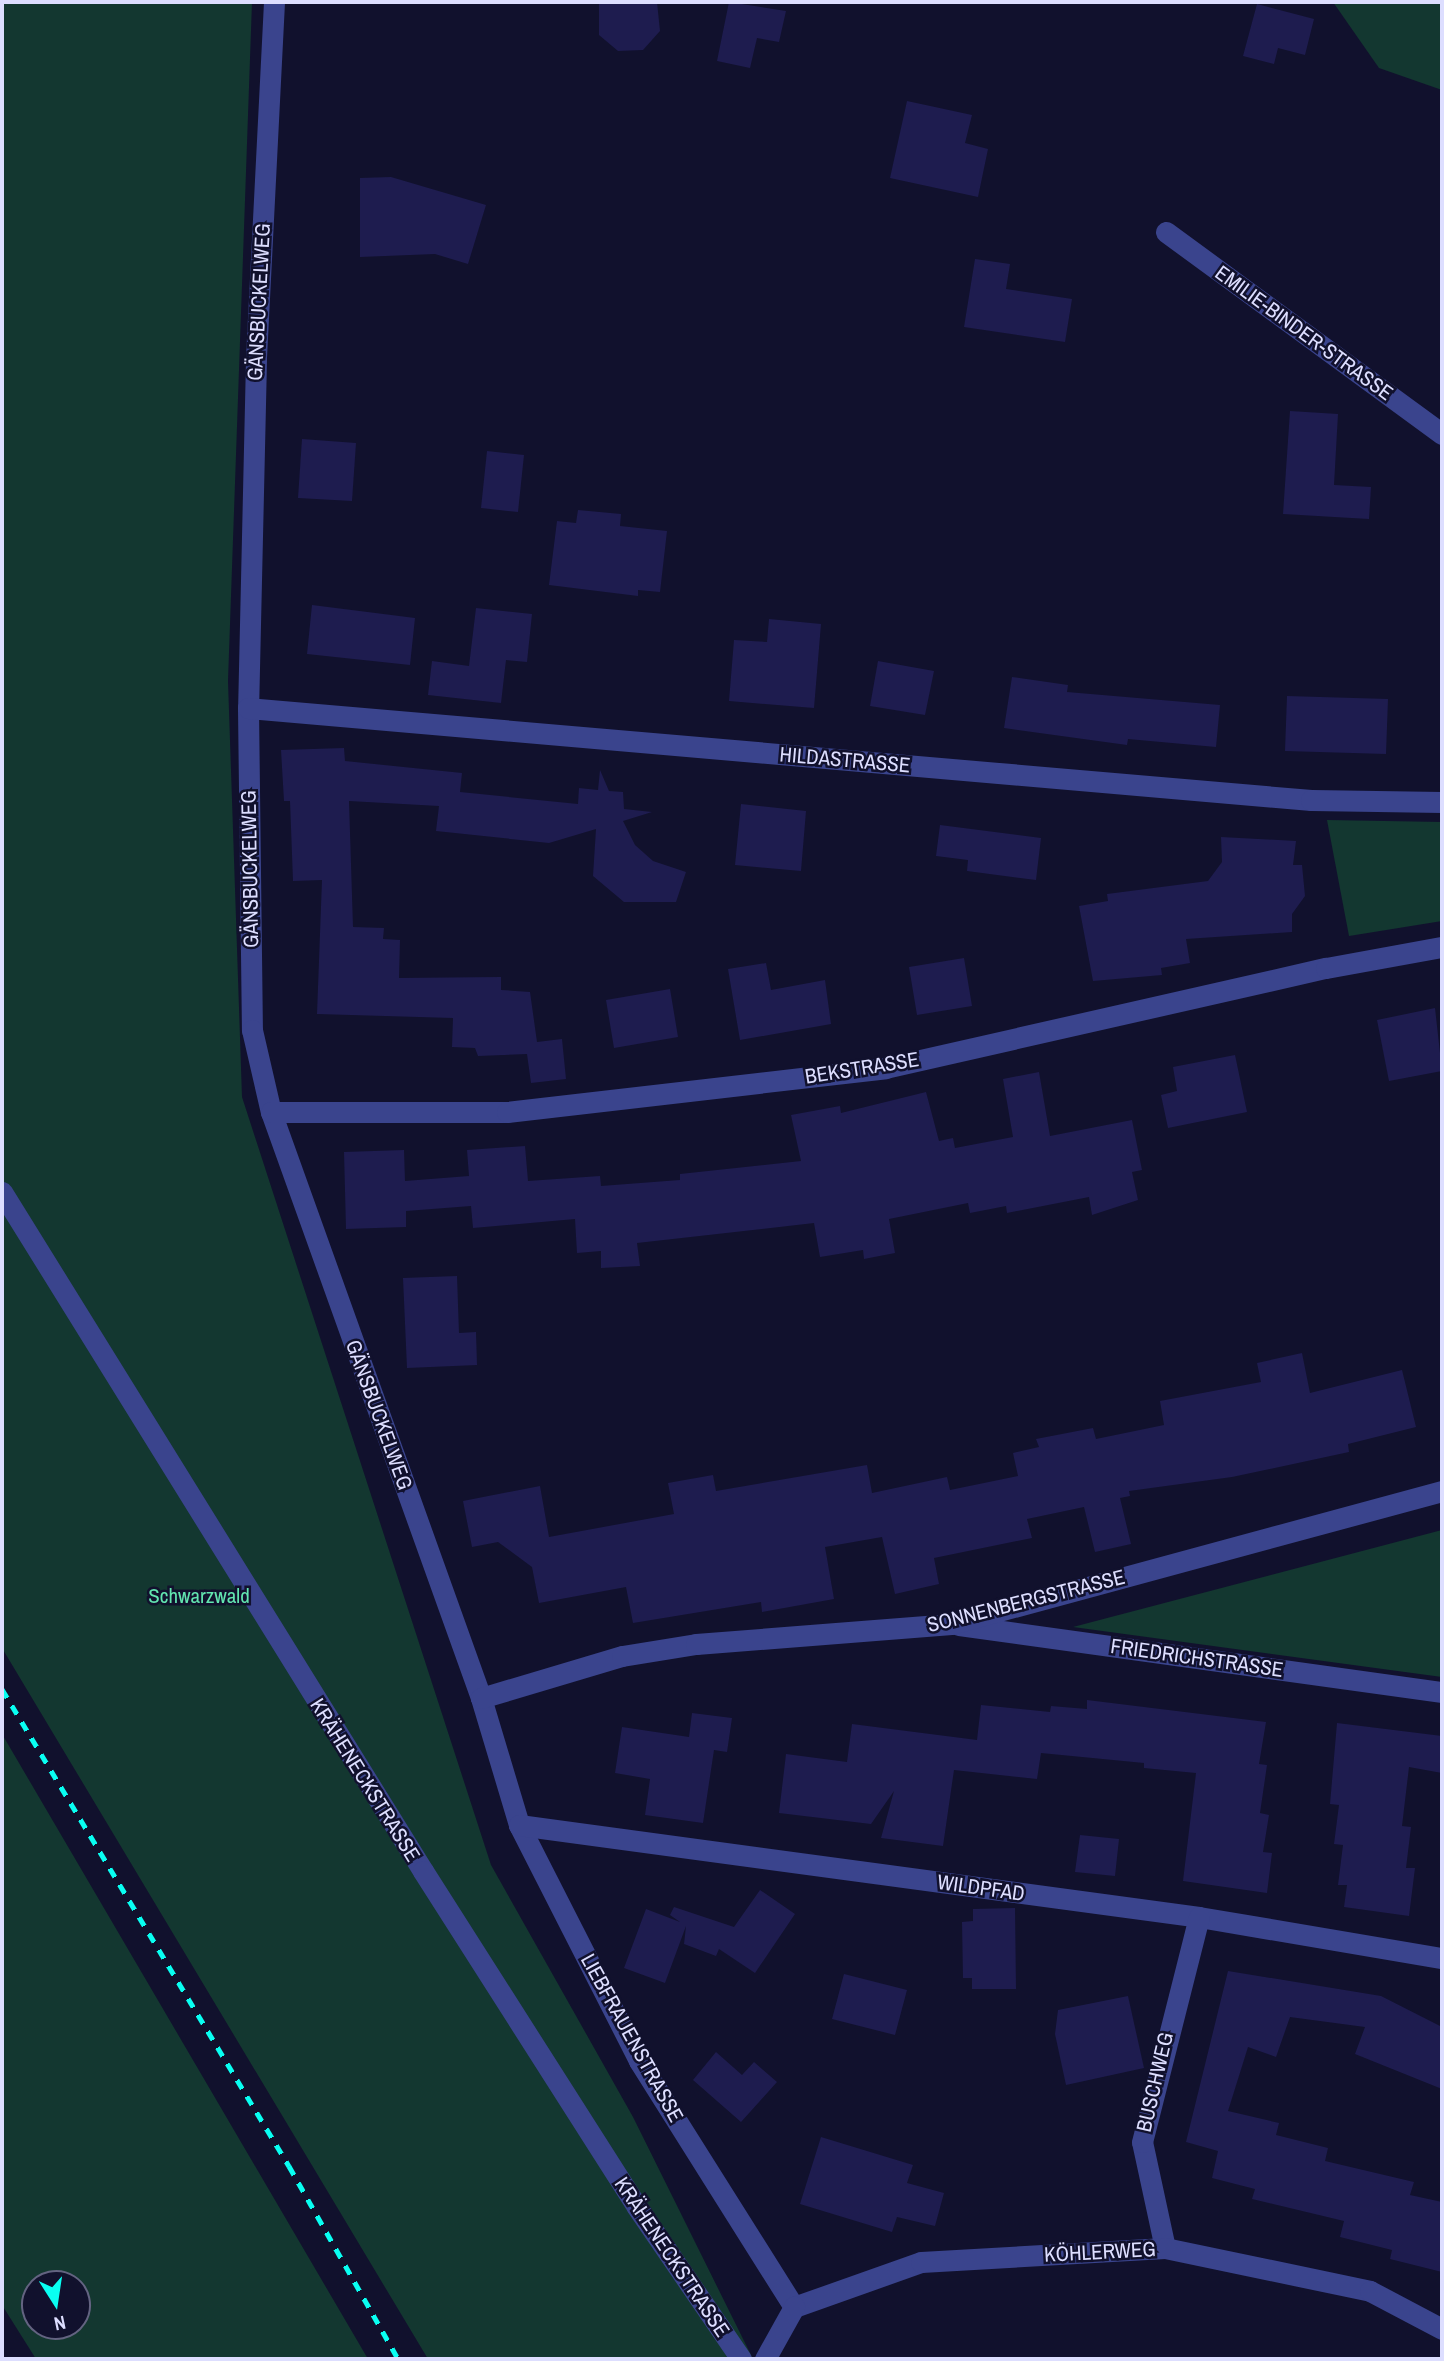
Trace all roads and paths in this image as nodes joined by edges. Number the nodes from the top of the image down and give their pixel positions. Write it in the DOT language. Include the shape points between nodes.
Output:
graph roads {
  1 [pos="274,2"];
  2 [pos="1166,232"];
  3 [pos="1442,434"];
  4 [pos="248,708"];
  5 [pos="1442,802"];
  6 [pos="1442,947"];
  7 [pos="271,1112"];
  8 [pos="2,1192"];
  9 [pos="1442,1491"];
  10 [pos="951,1624"];
  11 [pos="1442,1692"];
  12 [pos="481,1698"];
  13 [pos="519,1825"];
  14 [pos="1199,1917"];
  15 [pos="1442,1958"];
  16 [pos="1165,2248"];
  17 [pos="794,2307"];
  18 [pos="1442,2329"];
  19 [pos="741,2359"];
  20 [pos="765,2359"];
  1 -- 4 [label="street, GÄNSBUCKELWEG" via="256,360"];
  2 -- 3 [label="street, EMILIE-BINDER-STRASSE"];
  4 -- 5 [label="street, HILDASTRASSE" via="1311,800"];
  4 -- 7 [label="street, GÄNSBUCKELWEG" via="252,1030"];
  6 -- 7 [label="street, BEKSTRASSE" via="1326,968 885,1068 507,1112"];
  7 -- 12 [label="street, GÄNSBUCKELWEG"];
  8 -- 19 [label="street, KRÄHENECKSTRASSE" via="415,1860 637,2207"];
  9 -- 10 [label="street, SONNENBERGSTRASSE"];
  10 -- 11 [label="street, FRIEDRICHSTRASSE"];
  10 -- 12 [label="street, SONNENBERGSTRASSE" via="659,1650"];
  12 -- 13 [label="street, LIEBFRAUENSTRASSE"];
  13 -- 14 [label="street, WILDPFAD"];
  13 -- 17 [label="street, LIEBFRAUENSTRASSE" via="639,2060"];
  14 -- 15 [label="street, WILDPFAD"];
  14 -- 16 [label="street, BUSCHWEG" via="1142,2142"];
  16 -- 17 [label="street, KÖHLERWEG" via="921,2262"];
  16 -- 18 [label="street, KÖHLERWEG" via="1370,2291"];
  17 -- 20 [label="street"];
}
